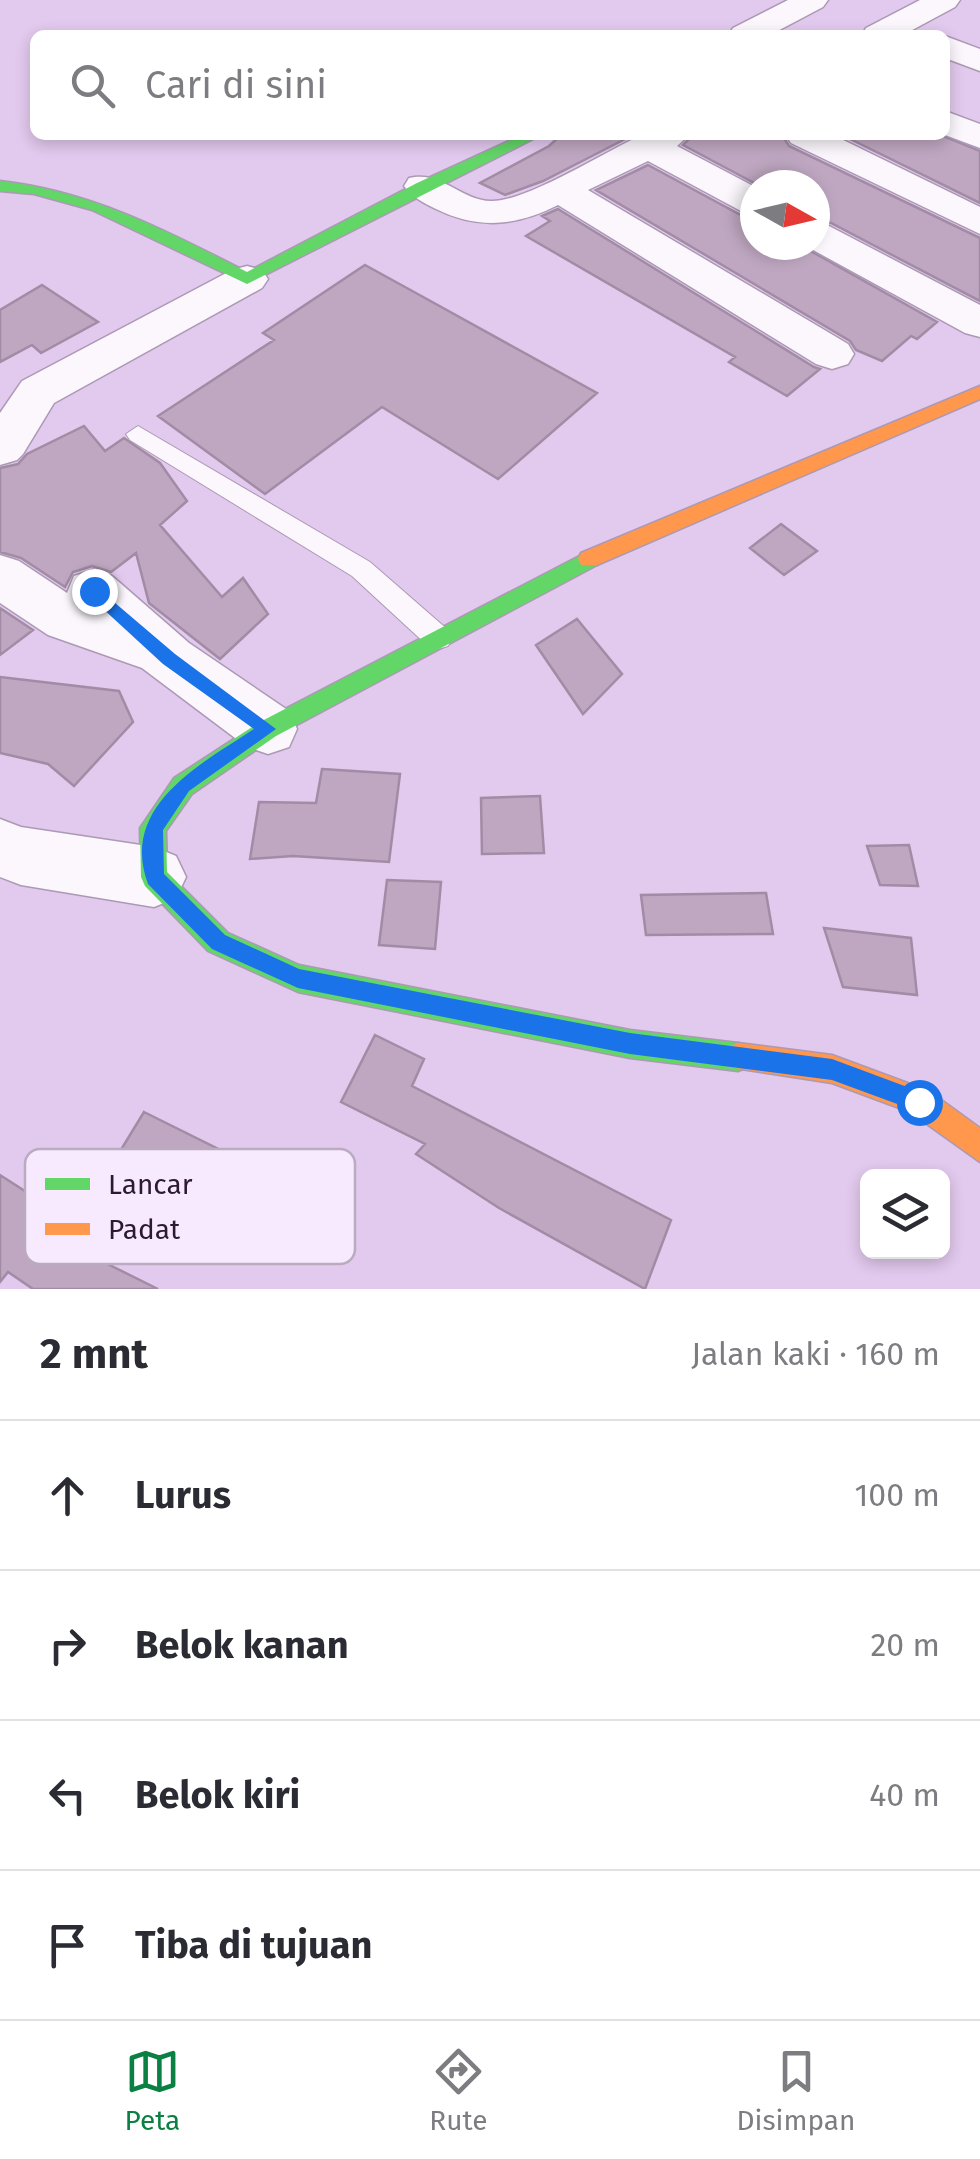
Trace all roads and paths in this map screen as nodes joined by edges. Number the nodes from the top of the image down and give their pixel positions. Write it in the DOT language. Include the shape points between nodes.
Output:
graph roads {
  1 [pos="812,0"];
  2 [pos="944,0"];
  3 [pos="755,30"];
  4 [pos="901,30"];
  5 [pos="950,48"];
  6 [pos="980,61"];
  7 [pos="950,124"];
  8 [pos="980,138"];
  9 [pos="523,140"];
  10 [pos="814,140"];
  11 [pos="659,141"];
  12 [pos="0,186"];
  13 [pos="423,186"];
  14 [pos="560,190"];
  15 [pos="740,193"];
  16 [pos="980,222"];
  17 [pos="830,244"];
  18 [pos="247,279"];
  19 [pos="980,324"];
  20 [pos="832,354"];
  21 [pos="980,392"];
  22 [pos="138,434"];
  23 [pos="0,448"];
  24 [pos="0,576"];
  25 [pos="94,591"];
  26 [pos="438,638"];
  27 [pos="169,659"];
  28 [pos="268,729"];
  29 [pos="0,848"];
  30 [pos="154,877"];
  31 [pos="980,1147"];
  1 -- 3 [label="street"];
  2 -- 4 [label="street"];
  5 -- 6 [label="street"];
  7 -- 8 [label="street"];
  9 -- 13 [label="street"];
  10 -- 16 [label="street"];
  11 -- 14 [label="street"];
  11 -- 15 [label="street"];
  12 -- 18 [label="street" via="64,191"];
  13 -- 14 [label="street" via="458,206 498,216"];
  13 -- 18 [label="street"];
  14 -- 20 [label="street"];
  17 -- 19 [label="street"];
  18 -- 23 [label="street" via="38,392"];
  21 -- 26 [label="street" via="584,562"];
  22 -- 26 [label="lane" via="360,569"];
  24 -- 27 [label="street" via="68,620"];
  25 -- 27 [label="street"];
  26 -- 28 [label="street"];
  27 -- 28 [label="street"];
  28 -- 30 [label="street" via="183,786 154,828"];
  29 -- 30 [label="street"];
  30 -- 31 [label="street" via="218,942 298,978 630,1044 832,1069 919,1102"];
}
